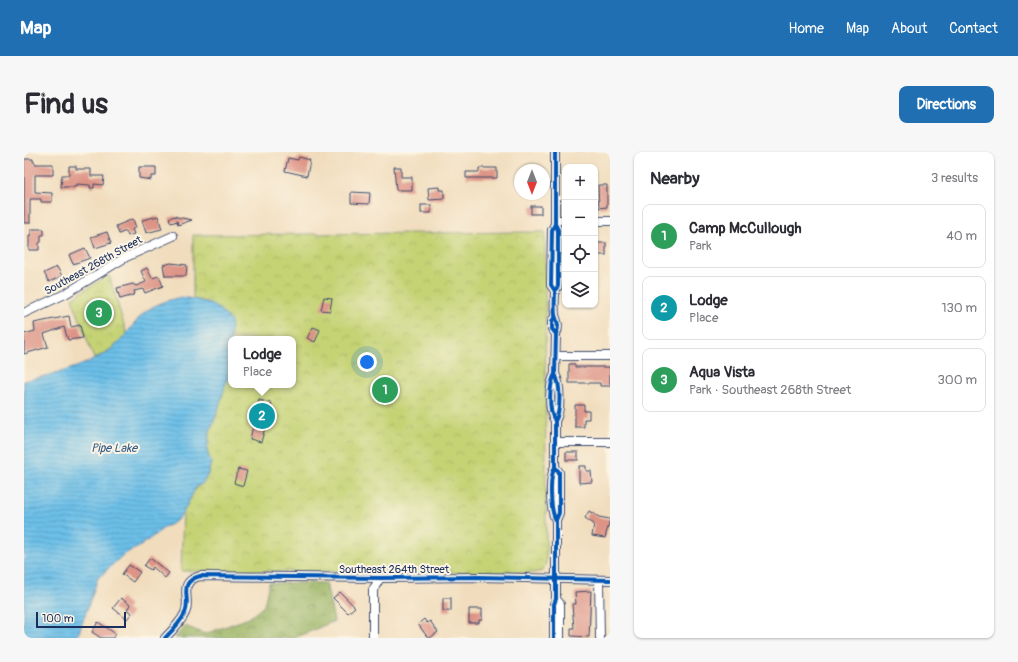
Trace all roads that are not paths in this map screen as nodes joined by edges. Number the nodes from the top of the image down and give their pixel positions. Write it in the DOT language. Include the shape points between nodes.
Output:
graph roads {
  1 [pos="555,152"];
  2 [pos="562,221"];
  3 [pos="598,221"];
  4 [pos="610,221"];
  5 [pos="555,222"];
  6 [pos="173,236"];
  7 [pos="24,313"];
  8 [pos="556,356"];
  9 [pos="610,356"];
  10 [pos="555,442"];
  11 [pos="610,442"];
  12 [pos="380,578"];
  13 [pos="556,579"];
  14 [pos="599,580"];
  15 [pos="610,580"];
  16 [pos="556,599"];
  17 [pos="165,638"];
  18 [pos="373,638"];
  19 [pos="554,638"];
  20 [pos="560,638"];
  21 [pos="600,638"];
  1 -- 5 [label="street"];
  2 -- 5 [label="street"];
  3 -- 4 [label="street"];
  5 -- 8 [label="street" via="552,230 552,286 555,291 556,316 552,321 552,329 556,334"];
  6 -- 7 [label="street, Southeast 268th Street" via="126,257 65,294"];
  8 -- 9 [label="street"];
  8 -- 10 [label="street" via="551,415 555,421"];
  10 -- 11 [label="street"];
  10 -- 13 [label="street" via="552,515 556,520"];
  12 -- 13 [label="street, Southeast 264th Street"];
  12 -- 17 [label="street, Southeast 264th Street" via="200,576 189,582 185,614"];
  12 -- 18 [label="street" via="373,590"];
  13 -- 14 [label="street, Southeast 264th Street"];
  13 -- 16 [label="street"];
  14 -- 15 [label="street, Southeast 264th Street"];
  14 -- 21 [label="street"];
  16 -- 19 [label="street"];
  16 -- 20 [label="street" via="560,604"];
}
